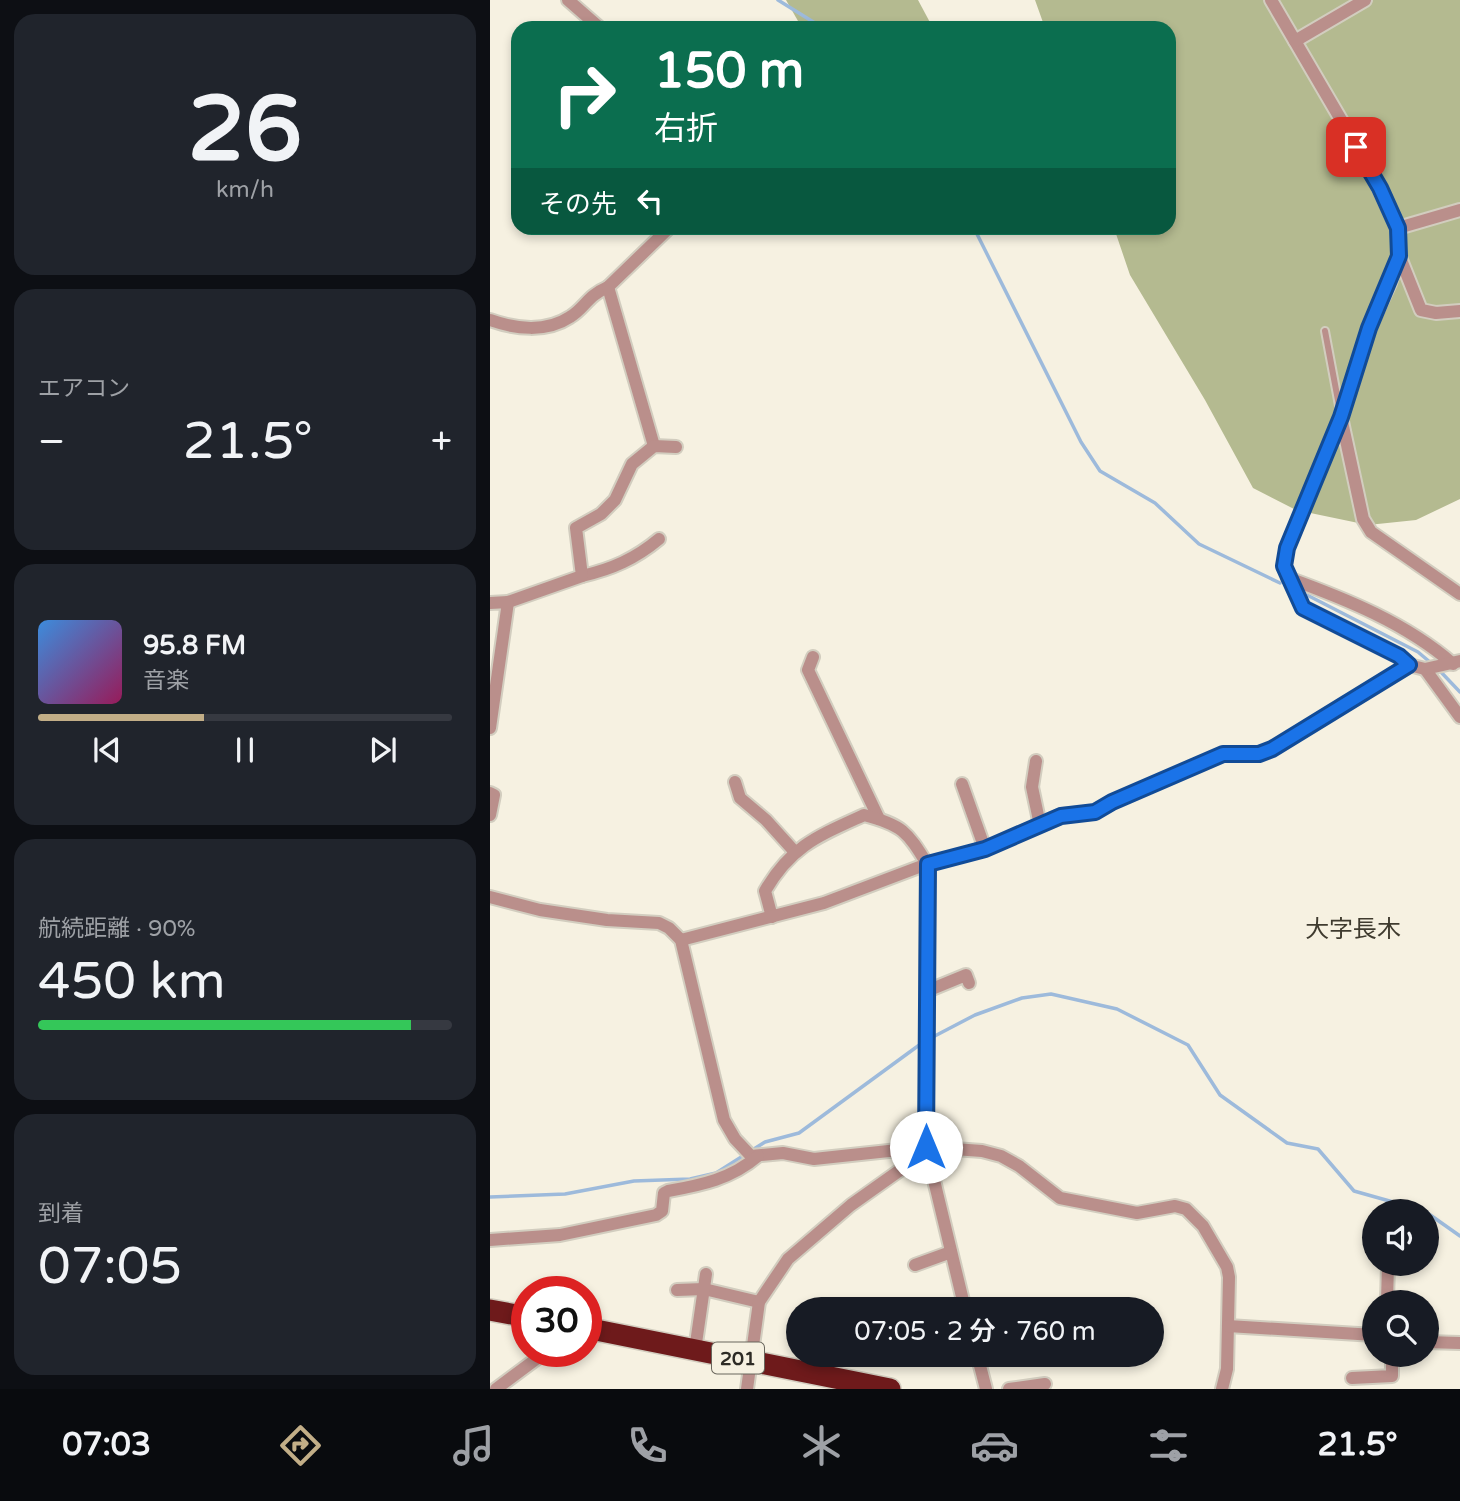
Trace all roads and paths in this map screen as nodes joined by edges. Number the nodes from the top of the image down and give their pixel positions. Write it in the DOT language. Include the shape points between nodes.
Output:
graph roads {
  1 [pos="568,0"];
  2 [pos="1271,0"];
  3 [pos="1364,0"];
  4 [pos="592,21"];
  5 [pos="1295,41"];
  6 [pos="1460,210"];
  7 [pos="1398,228"];
  8 [pos="662,235"];
  9 [pos="1399,256"];
  10 [pos="608,287"];
  11 [pos="1460,311"];
  12 [pos="490,320"];
  13 [pos="1325,331"];
  14 [pos="1341,417"];
  15 [pos="654,446"];
  16 [pos="676,447"];
  17 [pos="659,539"];
  18 [pos="582,576"];
  19 [pos="1288,578"];
  20 [pos="1460,594"];
  21 [pos="508,602"];
  22 [pos="490,603"];
  23 [pos="813,657"];
  24 [pos="1453,664"];
  25 [pos="1409,665"];
  26 [pos="1426,669"];
  27 [pos="1460,717"];
  28 [pos="490,728"];
  29 [pos="1036,761"];
  30 [pos="735,782"];
  31 [pos="962,784"];
  32 [pos="490,793"];
  33 [pos="490,815"];
  34 [pos="879,819"];
  35 [pos="1040,825"];
  36 [pos="985,849"];
  37 [pos="794,851"];
  38 [pos="928,864"];
  39 [pos="490,897"];
  40 [pos="772,917"];
  41 [pos="681,940"];
  42 [pos="969,983"];
  43 [pos="927,991"];
  44 [pos="926,1149"];
  45 [pos="751,1154"];
  46 [pos="490,1240"];
  47 [pos="951,1252"];
  48 [pos="915,1265"];
  49 [pos="706,1274"];
  50 [pos="704,1289"];
  51 [pos="677,1290"];
  52 [pos="962,1297"];
  53 [pos="759,1301"];
  54 [pos="491,1310"];
  55 [pos="511,1314"];
  56 [pos="1228,1326"];
  57 [pos="602,1331"];
  58 [pos="1362,1334"];
  59 [pos="1439,1342"];
  60 [pos="1460,1343"];
  61 [pos="695,1350"];
  62 [pos="752,1361"];
  63 [pos="526,1367"];
  64 [pos="980,1367"];
  65 [pos="1392,1367"];
  66 [pos="1352,1378"];
  67 [pos="1045,1384"];
  68 [pos="852,1385"];
  69 [pos="496,1389"];
  70 [pos="747,1389"];
  71 [pos="890,1389"];
  72 [pos="986,1389"];
  73 [pos="1009,1389"];
  74 [pos="1222,1389"];
  1 -- 4 [label="street"];
  2 -- 5 [label="street"];
  3 -- 5 [label="street"];
  5 -- 7 [label="street" via="1371,171"];
  6 -- 7 [label="street"];
  7 -- 9 [label="street"];
  8 -- 10 [label="street"];
  9 -- 11 [label="street" via="1421,310"];
  9 -- 14 [label="street" via="1369,328"];
  10 -- 12 [label="street" via="593,294 569,318 534,329 510,328"];
  10 -- 15 [label="street"];
  13 -- 14 [label="lane"];
  14 -- 19 [label="street" via="1287,548 1284,566"];
  14 -- 20 [label="street" via="1363,519 1371,532"];
  15 -- 16 [label="street"];
  15 -- 18 [label="street" via="632,464 615,500 576,528"];
  17 -- 18 [label="street" via="612,569"];
  18 -- 21 [label="street"];
  19 -- 24 [label="street" via="1349,601 1420,639"];
  19 -- 25 [label="street" via="1303,608"];
  21 -- 22 [label="street"];
  21 -- 28 [label="street"];
  23 -- 34 [label="street" via="808,670"];
  24 -- 26 [label="street"];
  25 -- 26 [label="street"];
  25 -- 35 [label="street" via="1265,752 1223,754 1095,812 1061,816"];
  26 -- 27 [label="street"];
  29 -- 35 [label="street" via="1032,787"];
  30 -- 37 [label="street" via="740,798"];
  31 -- 36 [label="street"];
  32 -- 33 [label="street" via="494,796"];
  34 -- 37 [label="street" via="864,816"];
  34 -- 38 [label="street" via="895,823"];
  35 -- 36 [label="street"];
  36 -- 38 [label="street"];
  37 -- 40 [label="street" via="765,891"];
  38 -- 40 [label="street"];
  38 -- 43 [label="street"];
  39 -- 41 [label="street" via="540,910 659,923"];
  40 -- 41 [label="street"];
  41 -- 45 [label="street" via="724,1120 734,1139"];
  42 -- 43 [label="street" via="966,975"];
  43 -- 44 [label="street"];
  44 -- 45 [label="street" via="814,1159 783,1153"];
  44 -- 47 [label="street"];
  44 -- 53 [label="street" via="788,1259"];
  44 -- 56 [label="street" via="1001,1156 1060,1198 1137,1213 1175,1206 1186,1209 1203,1226 1227,1267"];
  45 -- 46 [label="street" via="734,1173 710,1184 664,1193 662,1211 656,1215 560,1235"];
  47 -- 48 [label="street"];
  47 -- 52 [label="street"];
  49 -- 50 [label="street"];
  50 -- 51 [label="street"];
  50 -- 53 [label="street"];
  50 -- 61 [label="street"];
  53 -- 62 [label="street"];
  54 -- 55 [label="highway"];
  56 -- 58 [label="street"];
  56 -- 74 [label="street"];
  57 -- 61 [label="highway, 201"];
  59 -- 60 [label="street"];
  61 -- 62 [label="highway, 201"];
  62 -- 68 [label="highway, 201"];
  62 -- 70 [label="street"];
  63 -- 69 [label="street"];
  64 -- 72 [label="street"];
  65 -- 66 [label="street" via="1392,1376"];
  67 -- 73 [label="street"];
  68 -- 71 [label="highway, 201"];
}
